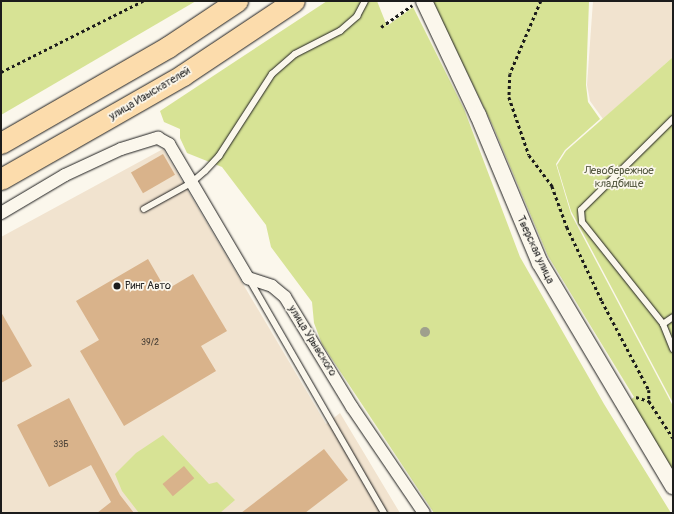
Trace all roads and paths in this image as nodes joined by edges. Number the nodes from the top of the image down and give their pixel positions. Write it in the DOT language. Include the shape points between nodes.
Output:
graph roads {
  1 [pos="143,1"];
  2 [pos="238,1"];
  3 [pos="294,1"];
  4 [pos="365,1"];
  5 [pos="541,1"];
  6 [pos="419,2"];
  7 [pos="381,27"];
  8 [pos="1,72"];
  9 [pos="673,119"];
  10 [pos="1,143"];
  11 [pos="1,179"];
  12 [pos="191,183"];
  13 [pos="144,209"];
  14 [pos="1,213"];
  15 [pos="248,278"];
  16 [pos="673,316"];
  17 [pos="663,324"];
  18 [pos="673,349"];
  19 [pos="633,396"];
  20 [pos="649,401"];
  21 [pos="673,438"];
  22 [pos="673,486"];
  23 [pos="384,513"];
  24 [pos="424,513"];
  1 -- 8 [label="path"];
  2 -- 10 [label="highway" via="168,47"];
  3 -- 11 [label="highway, улица Изыскателей" via="183,74"];
  4 -- 12 [label="lane" via="357,16 340,31 295,54 272,74 219,156"];
  5 -- 20 [label="path" via="510,74 509,97 529,155 552,186 567,227 602,301 649,390"];
  6 -- 7 [label="path"];
  6 -- 22 [label="street, Тверская улица" via="478,115 540,263"];
  9 -- 17 [label="lane" via="581,210 582,222"];
  12 -- 13 [label="lane"];
  12 -- 14 [label="street" via="169,144 158,138 121,149 65,175"];
  12 -- 15 [label="street"];
  15 -- 23 [label="lane"];
  15 -- 24 [label="street, улица Урывского" via="272,286 285,298 352,407"];
  16 -- 17 [label="lane"];
  17 -- 18 [label="lane"];
  19 -- 20 [label="path"];
  20 -- 21 [label="path"];
}
